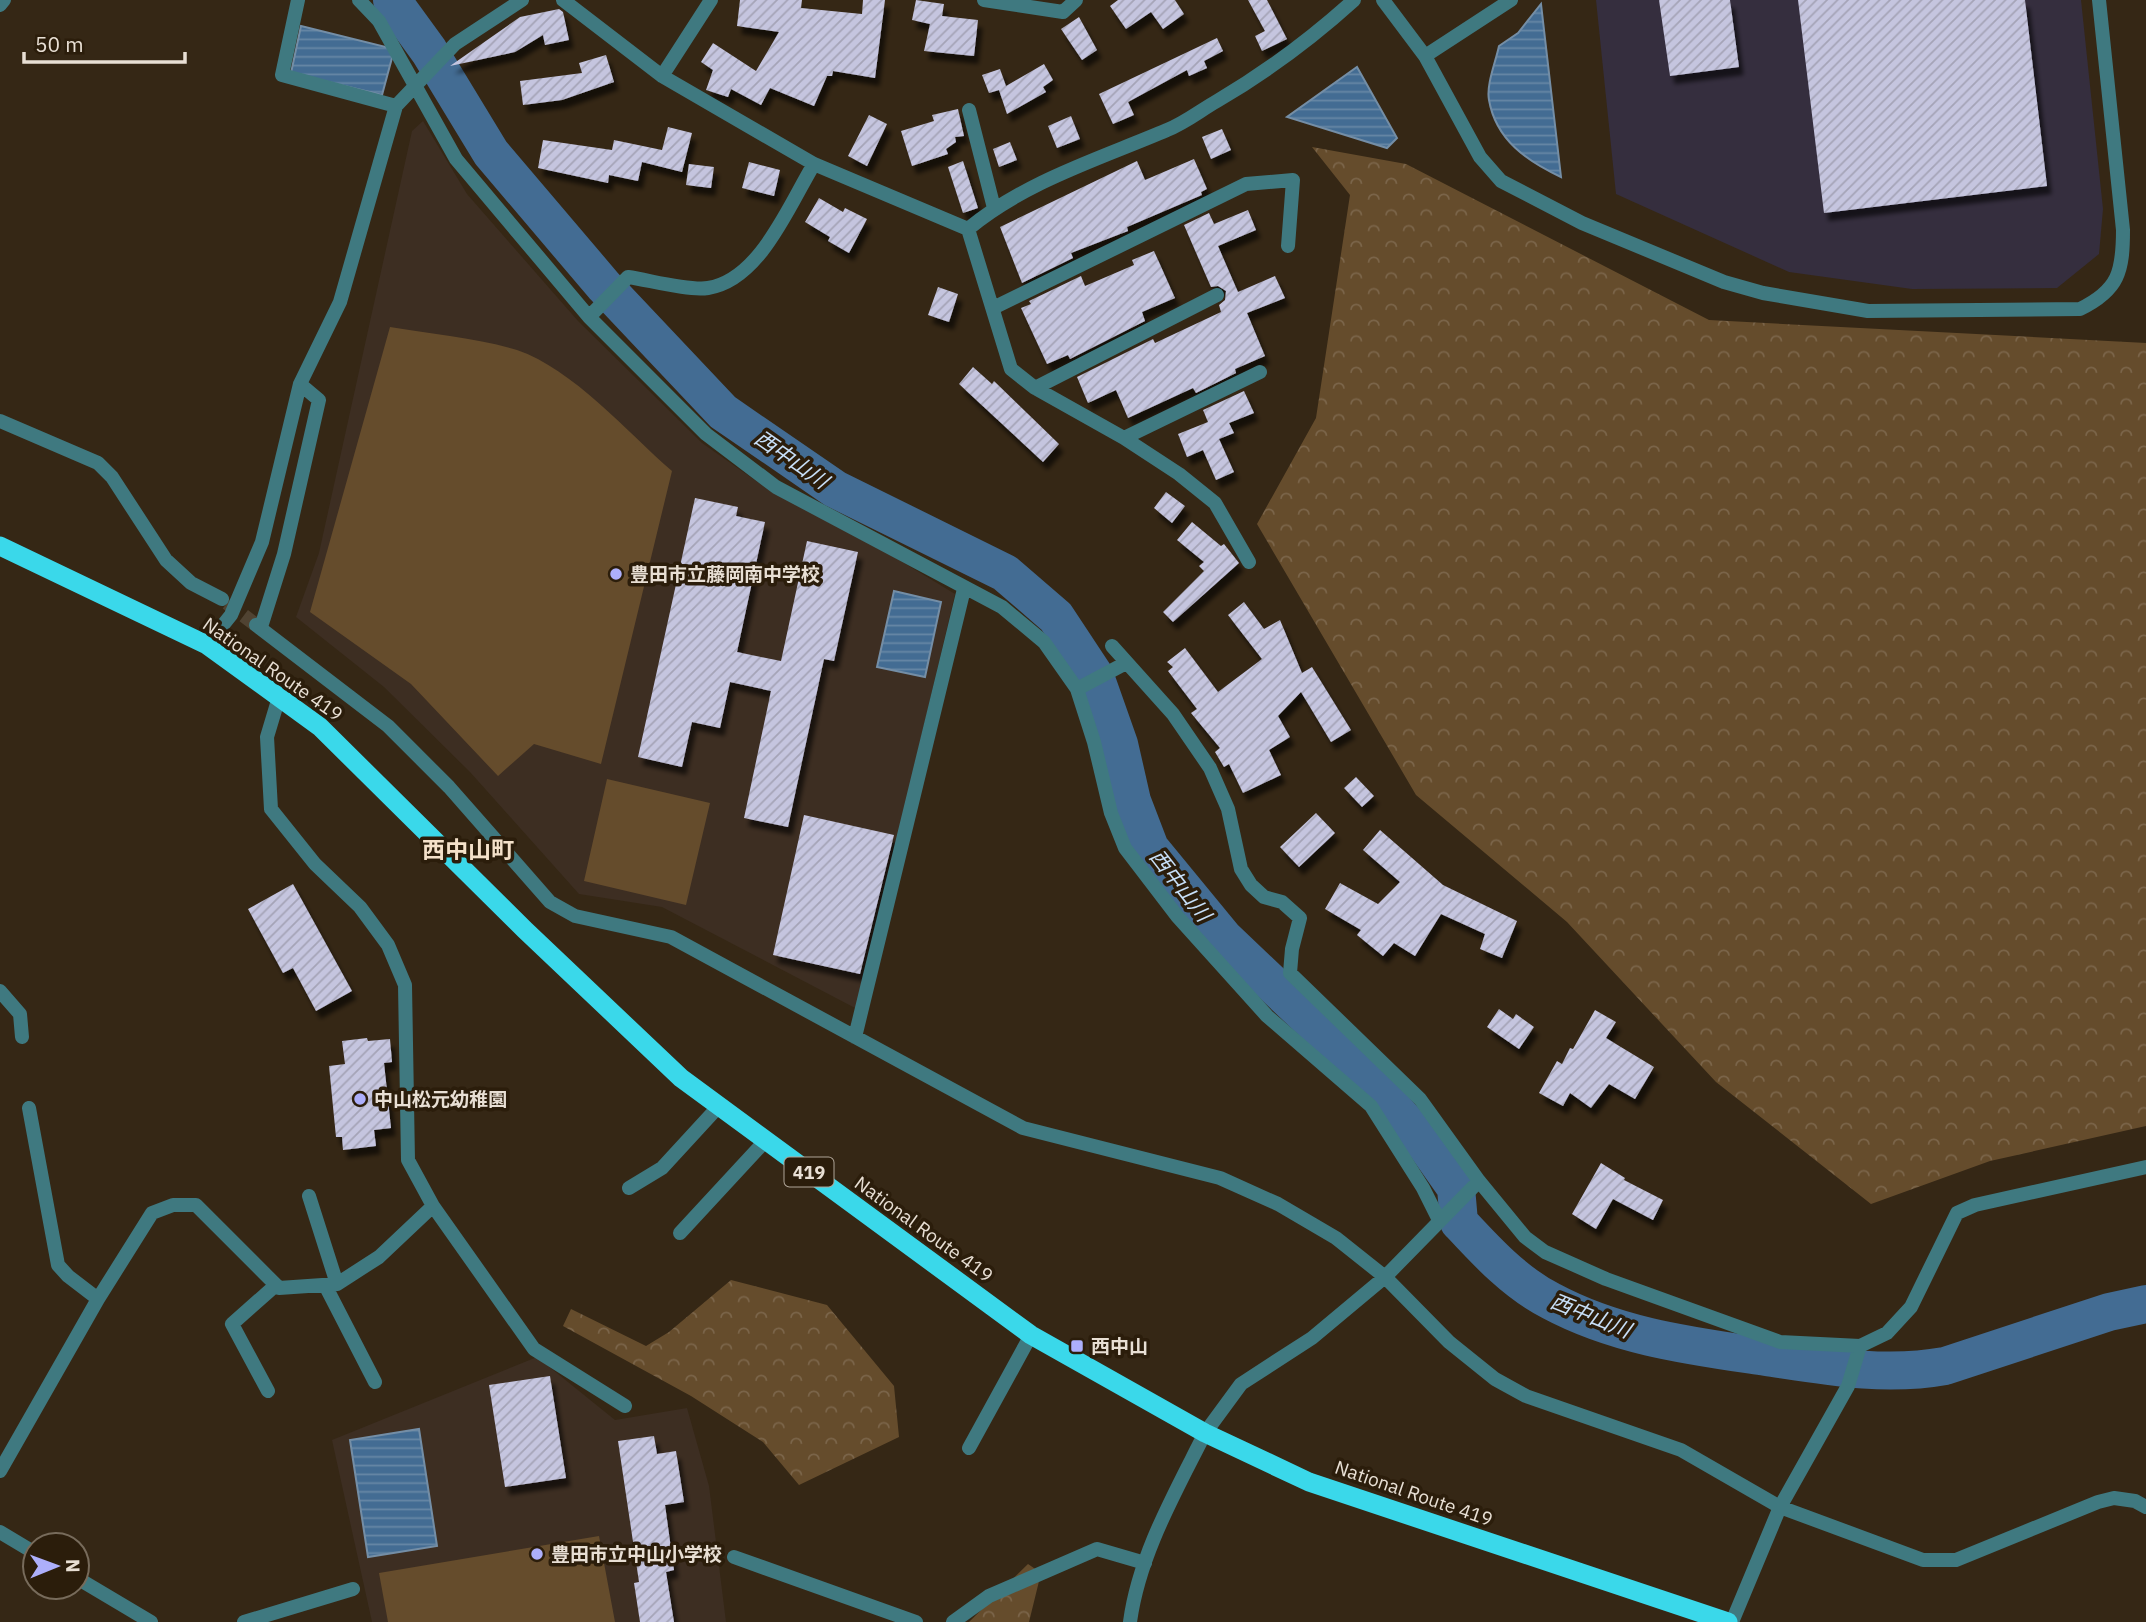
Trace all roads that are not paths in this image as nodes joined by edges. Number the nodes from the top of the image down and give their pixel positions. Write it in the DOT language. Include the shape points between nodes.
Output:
graph roads {
  1 [pos="4,0"];
  2 [pos="298,0"];
  3 [pos="359,0"];
  4 [pos="522,0"];
  5 [pos="563,0"];
  6 [pos="711,0"];
  7 [pos="984,0"];
  8 [pos="1076,0"];
  9 [pos="1354,0"];
  10 [pos="1383,0"];
  11 [pos="1511,0"];
  12 [pos="2099,0"];
  13 [pos="0,5"];
  14 [pos="1425,56"];
  15 [pos="662,76"];
  16 [pos="419,80"];
  17 [pos="396,106"];
  18 [pos="969,110"];
  19 [pos="814,164"];
  20 [pos="994,208"];
  21 [pos="968,229"];
  22 [pos="1289,246"];
  23 [pos="1217,295"];
  24 [pos="993,308"];
  25 [pos="592,313"];
  26 [pos="1260,372"];
  27 [pos="300,384"];
  28 [pos="1035,388"];
  29 [pos="0,421"];
  30 [pos="1124,438"];
  31 [pos="0,546"];
  32 [pos="1249,562"];
  33 [pos="964,589"];
  34 [pos="222,599"];
  35 [pos="207,645"];
  36 [pos="1112,646"];
  37 [pos="1121,666"];
  38 [pos="1081,687"];
  39 [pos="279,697"];
  40 [pos="0,991"];
  41 [pos="22,1037"];
  42 [pos="855,1037"];
  43 [pos="719,1106"];
  44 [pos="29,1108"];
  45 [pos="766,1140"];
  46 [pos="2146,1167"];
  47 [pos="1479,1181"];
  48 [pos="629,1188"];
  49 [pos="309,1196"];
  50 [pos="433,1206"];
  51 [pos="1444,1216"];
  52 [pos="680,1233"];
  53 [pos="1385,1277"];
  54 [pos="331,1284"];
  55 [pos="276,1285"];
  56 [pos="98,1299"];
  57 [pos="1031,1335"];
  58 [pos="1859,1350"];
  59 [pos="375,1382"];
  60 [pos="268,1391"];
  61 [pos="625,1406"];
  62 [pos="1205,1433"];
  63 [pos="969,1448"];
  64 [pos="0,1471"];
  65 [pos="1780,1507"];
  66 [pos="2146,1507"];
  67 [pos="0,1532"];
  68 [pos="21,1545"];
  69 [pos="734,1557"];
  70 [pos="1145,1563"];
  71 [pos="91,1586"];
  72 [pos="353,1590"];
  73 [pos="151,1622"];
  74 [pos="244,1622"];
  75 [pos="916,1622"];
  76 [pos="953,1622"];
  77 [pos="1130,1622"];
  78 [pos="1730,1622"];
  1 -- 13 [label="street"];
  2 -- 17 [label="street" via="282,75"];
  3 -- 16 [label="street"];
  4 -- 16 [label="street" via="455,44"];
  5 -- 15 [label="street"];
  6 -- 15 [label="street"];
  7 -- 8 [label="street" via="1063,12"];
  9 -- 20 [label="street" via="1276,66 1170,129 1088,160"];
  10 -- 14 [label="street"];
  11 -- 14 [label="street"];
  12 -- 14 [label="street" via="2123,262 2110,289 2080,309 1868,311 1724,282 1582,223 1501,181 1480,157"];
  15 -- 19 [label="street"];
  16 -- 17 [label="street"];
  16 -- 25 [label="street" via="456,159"];
  17 -- 27 [label="street" via="340,302"];
  18 -- 20 [label="street"];
  19 -- 21 [label="street"];
  19 -- 25 [label="street" via="759,256 734,280 706,289 628,277"];
  20 -- 21 [label="street"];
  21 -- 24 [label="street"];
  22 -- 24 [label="street" via="1293,180 1246,184"];
  23 -- 28 [label="street"];
  24 -- 28 [label="street" via="1011,369"];
  25 -- 33 [label="street" via="706,434 776,487"];
  26 -- 30 [label="street"];
  27 -- 35 [label="street" via="262,542 231,614"];
  27 -- 42 [label="street" via="319,400 284,554 258,626 388,726 449,787 550,902 575,916 671,937"];
  28 -- 30 [label="street"];
  29 -- 34 [label="street" via="99,463 166,560 191,583"];
  30 -- 32 [label="street" via="1215,503"];
  31 -- 35 [label="highway, National Route 419 / 419"];
  33 -- 38 [label="street" via="1002,607 1044,642"];
  33 -- 42 [label="street"];
  35 -- 39 [label="highway, National Route 419 / 419"];
  36 -- 37 [label="street"];
  37 -- 38 [label="street"];
  37 -- 47 [label="street" via="1173,715 1210,768 1228,809 1241,869 1251,885 1300,918 1290,973 1420,1099"];
  38 -- 51 [label="street" via="1111,813 1125,848 1177,916 1267,1016 1371,1106"];
  39 -- 43 [label="highway, National Route 419 / 419" via="320,727 642,1041"];
  39 -- 50 [label="street" via="267,737 271,809 315,864 360,907 388,945 405,985 408,1160"];
  40 -- 41 [label="street" via="20,1014"];
  42 -- 53 [label="street" via="1023,1128 1220,1178 1278,1204 1336,1238"];
  43 -- 45 [label="highway, National Route 419 / 419"];
  43 -- 48 [label="street" via="662,1168"];
  44 -- 56 [label="street" via="58,1265"];
  45 -- 52 [label="street"];
  45 -- 57 [label="highway, National Route 419 / 419"];
  46 -- 58 [label="street" via="1975,1205 1957,1213 1911,1307 1887,1333"];
  47 -- 51 [label="street"];
  47 -- 58 [label="street" via="1525,1237 1545,1252 1780,1342"];
  49 -- 54 [label="street"];
  50 -- 54 [label="street" via="379,1257"];
  50 -- 61 [label="street" via="534,1349"];
  51 -- 53 [label="street"];
  53 -- 62 [label="street" via="1312,1338 1241,1384"];
  53 -- 65 [label="street" via="1449,1342 1495,1379 1526,1396 1681,1450"];
  54 -- 55 [label="street"];
  54 -- 59 [label="street"];
  55 -- 56 [label="street" via="196,1205 173,1205 152,1213"];
  55 -- 60 [label="street" via="232,1324"];
  56 -- 64 [label="street"];
  57 -- 62 [label="highway, National Route 419 / 419"];
  57 -- 63 [label="street"];
  58 -- 65 [label="street" via="1848,1386"];
  62 -- 70 [label="street"];
  62 -- 78 [label="highway, National Route 419 / 419" via="1309,1482"];
  65 -- 66 [label="street" via="1923,1560 1956,1560 2114,1498"];
  65 -- 78 [label="street"];
  67 -- 68 [label="street"];
  69 -- 75 [label="street"];
  70 -- 76 [label="street" via="1097,1549 989,1596"];
  70 -- 77 [label="street" via="1134,1592"];
  71 -- 73 [label="street"];
  72 -- 74 [label="street"];
}
